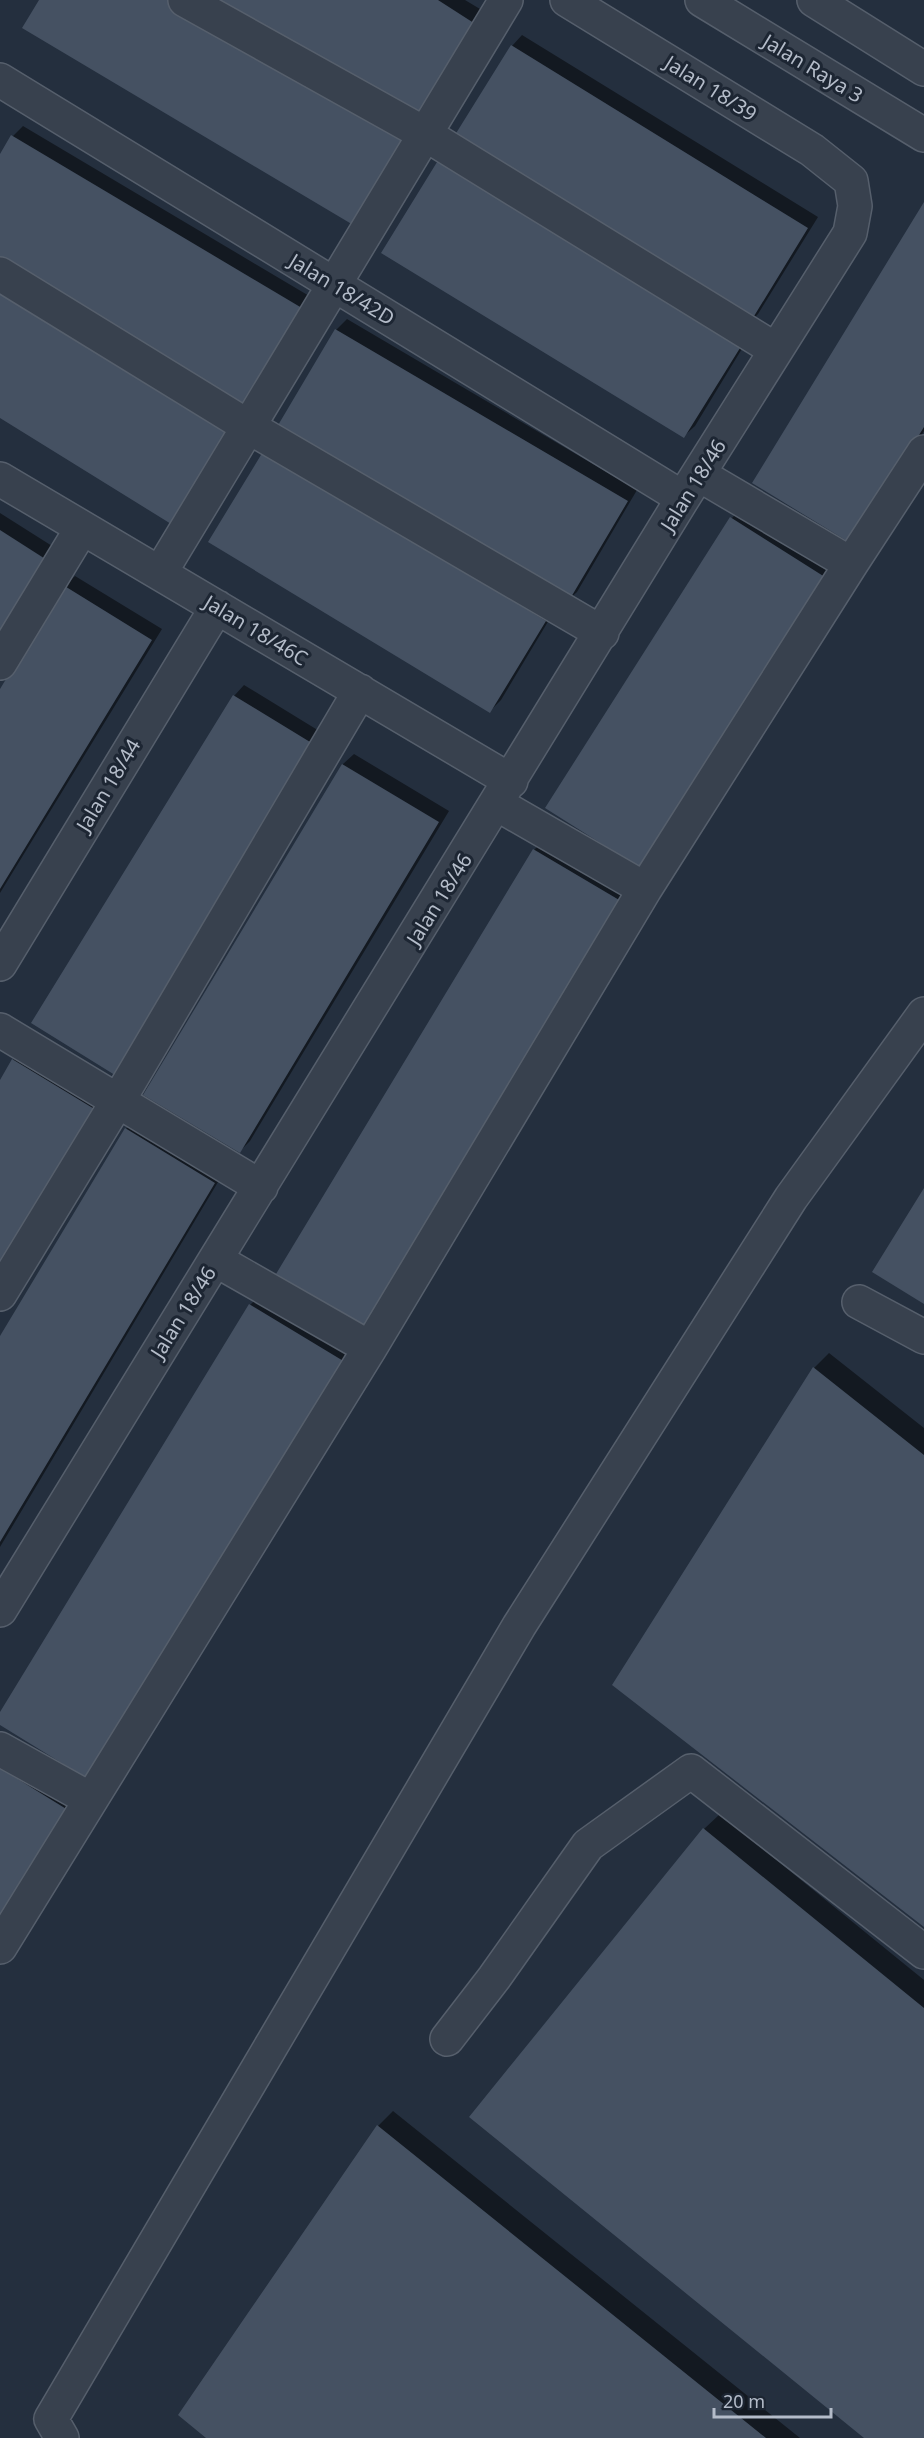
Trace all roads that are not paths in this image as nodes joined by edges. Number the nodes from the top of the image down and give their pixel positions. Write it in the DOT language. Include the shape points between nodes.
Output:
graph roads {
  1 [pos="185,0"];
  2 [pos="506,0"];
  3 [pos="567,0"];
  4 [pos="702,0"];
  5 [pos="814,0"];
  6 [pos="924,69"];
  7 [pos="0,80"];
  8 [pos="425,134"];
  9 [pos="924,135"];
  10 [pos="851,181"];
  11 [pos="0,274"];
  12 [pos="334,285"];
  13 [pos="776,350"];
  14 [pos="249,427"];
  15 [pos="924,452"];
  16 [pos="0,479"];
  17 [pos="692,487"];
  18 [pos="82,528"];
  19 [pos="851,564"];
  20 [pos="160,573"];
  21 [pos="217,607"];
  22 [pos="602,633"];
  23 [pos="0,663"];
  24 [pos="360,691"];
  25 [pos="504,792"];
  26 [pos="645,889"];
  27 [pos="0,964"];
  28 [pos="924,1014"];
  29 [pos="0,1030"];
  30 [pos="118,1101"];
  31 [pos="261,1187"];
  32 [pos="216,1260"];
  33 [pos="0,1294"];
  34 [pos="859,1302"];
  35 [pos="924,1337"];
  36 [pos="370,1348"];
  37 [pos="0,1610"];
  38 [pos="0,1749"];
  39 [pos="90,1799"];
  40 [pos="0,1947"];
  41 [pos="924,1952"];
  42 [pos="447,2039"];
  43 [pos="62,2438"];
  1 -- 8 [label="street"];
  2 -- 8 [label="street"];
  3 -- 10 [label="street, Jalan 18/39" via="812,150"];
  4 -- 9 [label="street, Jalan Raya 3"];
  5 -- 6 [label="street"];
  7 -- 12 [label="street, Jalan 18/42D"];
  8 -- 12 [label="street"];
  8 -- 13 [label="street"];
  10 -- 13 [label="street, Jalan 18/46" via="855,206 850,233"];
  11 -- 14 [label="street"];
  12 -- 14 [label="street"];
  12 -- 17 [label="street, Jalan 18/42D"];
  13 -- 17 [label="street, Jalan 18/46"];
  14 -- 20 [label="street"];
  14 -- 22 [label="street"];
  15 -- 19 [label="street"];
  16 -- 18 [label="street, Jalan 18/46C"];
  17 -- 19 [label="street, Jalan 18/42D"];
  17 -- 22 [label="street, Jalan 18/46"];
  18 -- 20 [label="street, Jalan 18/46C"];
  18 -- 23 [label="street"];
  19 -- 26 [label="street"];
  20 -- 21 [label="street, Jalan 18/46C"];
  21 -- 24 [label="street, Jalan 18/46C"];
  21 -- 27 [label="street, Jalan 18/44"];
  22 -- 25 [label="street, Jalan 18/46"];
  24 -- 25 [label="street, Jalan 18/46C"];
  24 -- 30 [label="street"];
  25 -- 26 [label="street, Jalan 18/46C"];
  25 -- 31 [label="street, Jalan 18/46"];
  26 -- 36 [label="street"];
  28 -- 43 [label="street" via="791,1198 519,1626 51,2419"];
  29 -- 30 [label="street"];
  30 -- 31 [label="street"];
  30 -- 33 [label="street"];
  31 -- 32 [label="street, Jalan 18/46"];
  32 -- 36 [label="street"];
  32 -- 37 [label="street, Jalan 18/46"];
  34 -- 35 [label="street"];
  36 -- 39 [label="street"];
  38 -- 39 [label="street"];
  39 -- 40 [label="street"];
  41 -- 42 [label="street" via="691,1771 588,1845"];
}
